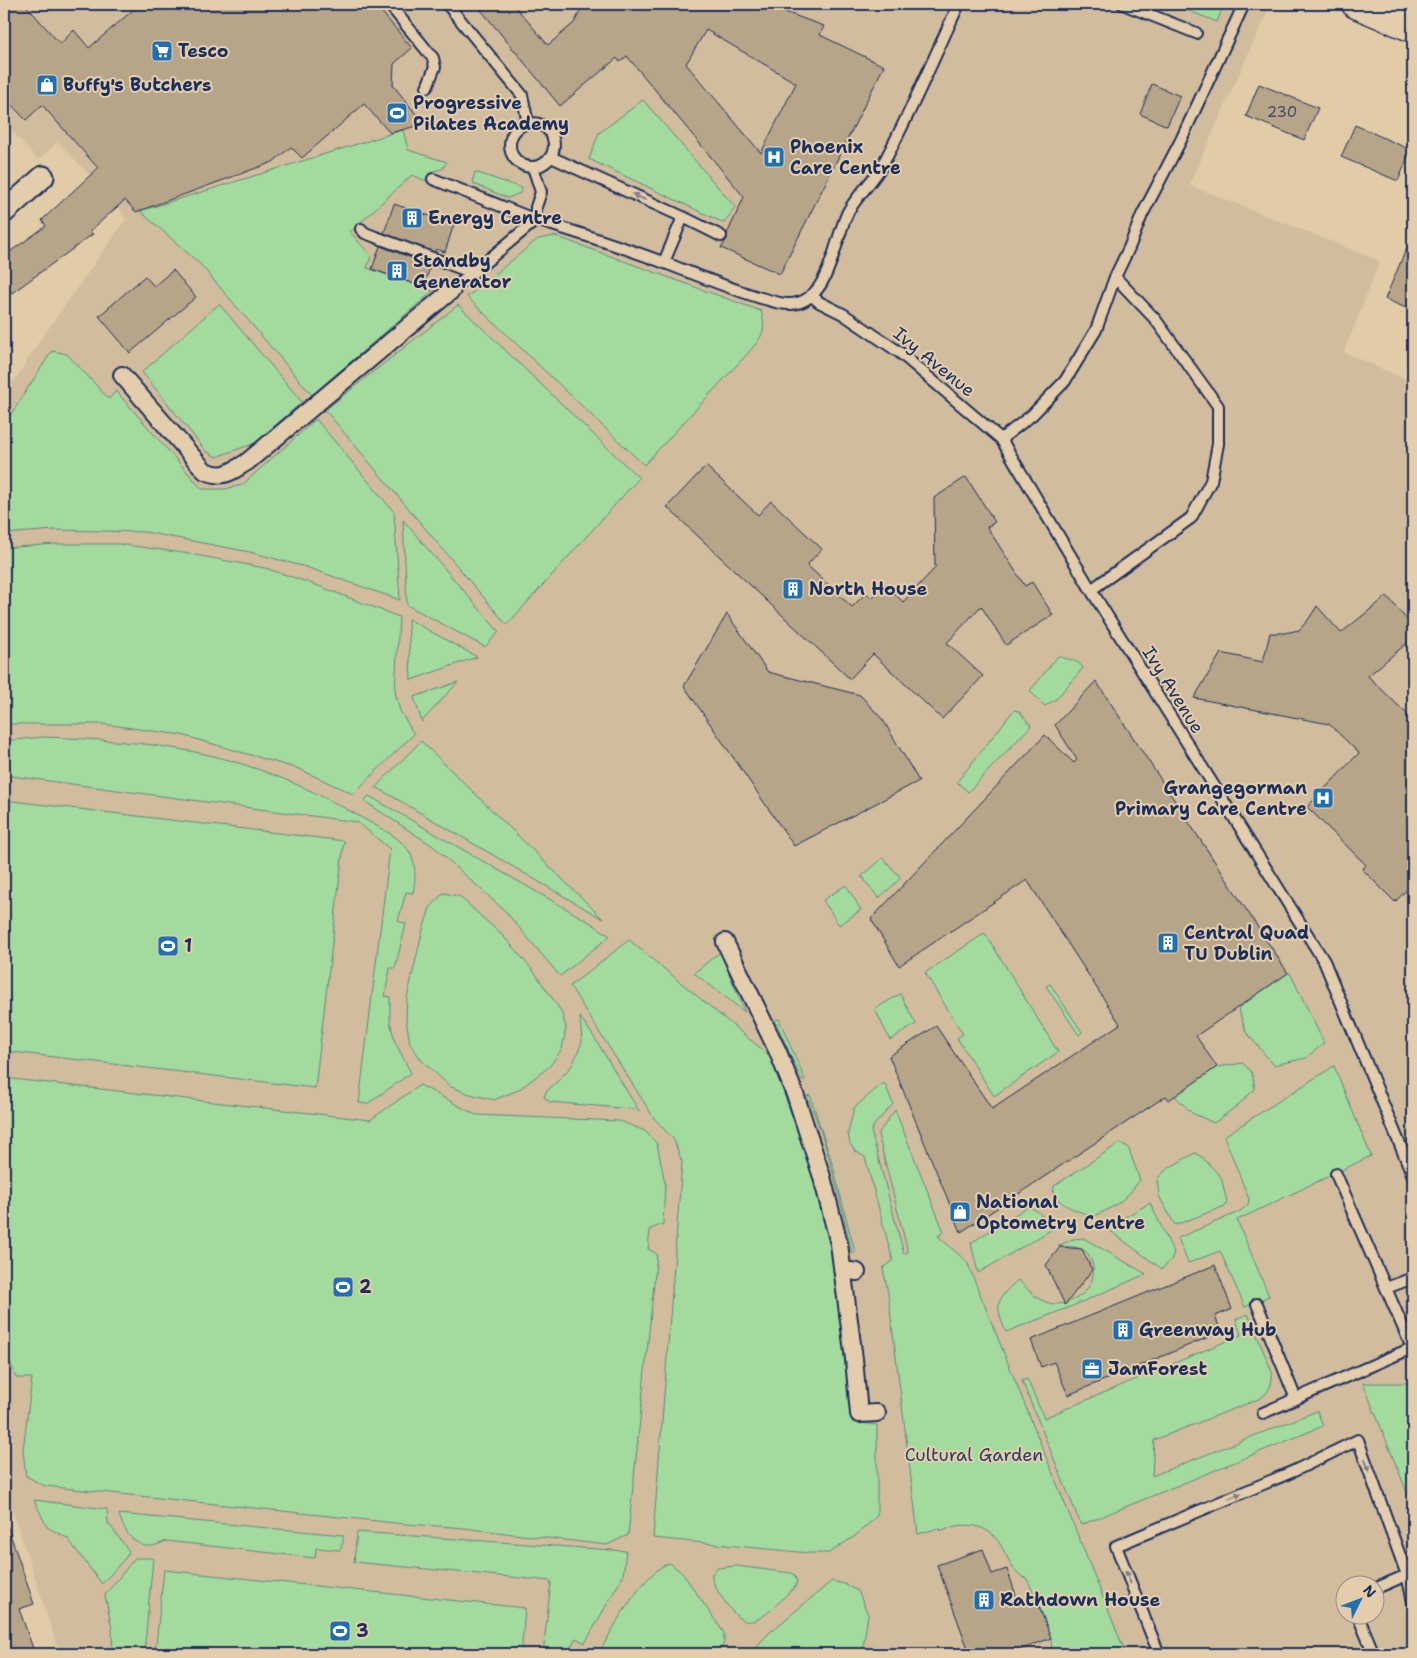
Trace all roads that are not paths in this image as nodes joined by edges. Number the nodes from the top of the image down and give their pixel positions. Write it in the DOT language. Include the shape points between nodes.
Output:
graph roads {
  1 [pos="389,4"];
  2 [pos="446,4"];
  3 [pos="960,4"];
  4 [pos="1123,4"];
  5 [pos="1244,4"];
  6 [pos="1356,4"];
  7 [pos="1413,28"];
  8 [pos="1196,33"];
  9 [pos="427,87"];
  10 [pos="528,123"];
  11 [pos="552,157"];
  12 [pos="533,168"];
  13 [pos="43,177"];
  14 [pos="433,179"];
  15 [pos="4,212"];
  16 [pos="683,217"];
  17 [pos="536,220"];
  18 [pos="361,229"];
  19 [pos="721,236"];
  20 [pos="664,262"];
  21 [pos="472,273"];
  22 [pos="1115,277"];
  23 [pos="452,290"];
  24 [pos="812,295"];
  25 [pos="122,375"];
  26 [pos="1001,439"];
  27 [pos="1091,590"];
  28 [pos="725,942"];
  29 [pos="1336,1174"];
  30 [pos="1413,1176"];
  31 [pos="1413,1278"];
  32 [pos="1386,1288"];
  33 [pos="1257,1304"];
  34 [pos="1413,1349"];
  35 [pos="1296,1399"];
  36 [pos="877,1413"];
  37 [pos="1263,1413"];
  38 [pos="1407,1575"];
  39 [pos="1384,1585"];
  40 [pos="1413,1602"];
  41 [pos="1362,1626"];
  42 [pos="1159,1654"];
  43 [pos="1374,1654"];
  1 -- 9 [label="lane" via="433,58 435,67"];
  2 -- 10 [label="lane" via="522,95"];
  3 -- 24 [label="lane" via="886,158 849,210 826,275"];
  4 -- 8 [label="lane"];
  5 -- 22 [label="lane"];
  6 -- 7 [label="main road"];
  10 -- 11 [label="lane" via="535,122 548,129 555,142"];
  10 -- 12 [label="lane" via="515,130 510,144 514,158"];
  11 -- 12 [label="lane"];
  16 -- 11 [label="lane, one-way"];
  12 -- 17 [label="lane" via="541,192"];
  13 -- 15 [label="street"];
  14 -- 17 [label="lane"];
  16 -- 19 [label="lane"];
  16 -- 20 [label="lane"];
  17 -- 20 [label="lane"];
  17 -- 21 [label="lane"];
  18 -- 21 [label="lane"];
  20 -- 24 [label="lane" via="740,291 789,304 800,303"];
  21 -- 23 [label="lane"];
  22 -- 26 [label="lane" via="1096,330 1065,381 1032,415"];
  22 -- 27 [label="lane" via="1155,319 1218,406 1218,444 1211,481 1191,518"];
  23 -- 25 [label="street" via="230,473 216,476 205,470"];
  24 -- 26 [label="lane, Ivy Avenue" via="899,352"];
  26 -- 27 [label="lane, Ivy Avenue"];
  27 -- 30 [label="lane, Ivy Avenue" via="1324,961"];
  28 -- 36 [label="street" via="801,1090 839,1244 850,1271 860,1372 859,1414"];
  29 -- 32 [label="lane"];
  31 -- 32 [label="lane"];
  32 -- 34 [label="lane"];
  33 -- 35 [label="lane"];
  34 -- 35 [label="lane"];
  35 -- 37 [label="lane"];
  38 -- 39 [label="lane"];
  38 -- 40 [label="lane"];
  42 -- 38 [label="lane, one-way" via="1116,1546 1294,1471 1358,1440"];
  41 -- 43 [label="lane"];
}
